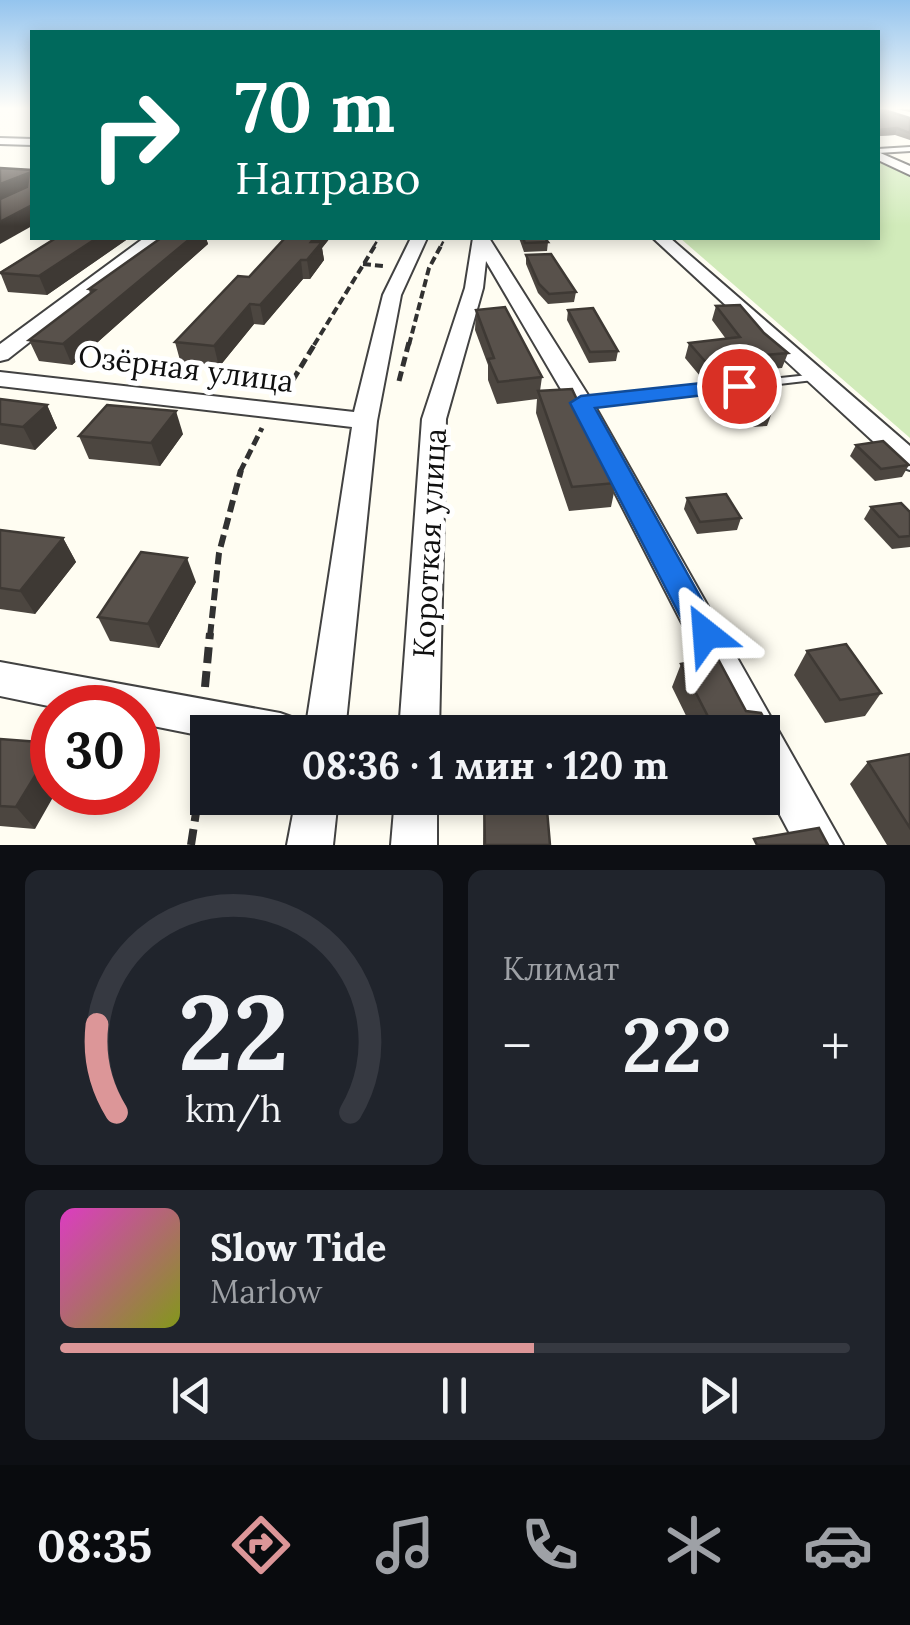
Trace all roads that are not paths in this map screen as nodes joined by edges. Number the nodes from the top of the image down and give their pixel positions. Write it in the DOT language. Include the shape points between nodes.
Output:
graph roads {
  1 [pos="910,149"];
  2 [pos="880,154"];
  3 [pos="880,155"];
  4 [pos="910,171"];
  5 [pos="151,240"];
  6 [pos="418,240"];
  7 [pos="481,240"];
  8 [pos="482,240"];
  9 [pos="664,240"];
  10 [pos="0,354"];
  11 [pos="818,377"];
  12 [pos="0,379"];
  13 [pos="581,403"];
  14 [pos="365,421"];
  15 [pos="910,461"];
  16 [pos="0,679"];
  17 [pos="327,715"];
  18 [pos="420,715"];
  19 [pos="750,715"];
  20 [pos="190,716"];
  21 [pos="780,772"];
  22 [pos="314,815"];
  23 [pos="415,815"];
  24 [pos="310,845"];
  25 [pos="414,845"];
  26 [pos="820,845"];
  1 -- 2 [label="lane"];
  3 -- 4 [label="street"];
  5 -- 10 [label="street"];
  6 -- 14 [label="street" via="392,295"];
  7 -- 18 [label="street, Короткая улица" via="474,288 434,419"];
  8 -- 13 [label="street"];
  9 -- 11 [label="street"];
  11 -- 13 [label="lane"];
  11 -- 15 [label="street"];
  12 -- 14 [label="street, Озёрная улица"];
  13 -- 19 [label="street"];
  14 -- 17 [label="street"];
  16 -- 20 [label="street"];
  21 -- 26 [label="street"];
  22 -- 24 [label="street"];
  23 -- 25 [label="street"];
}
